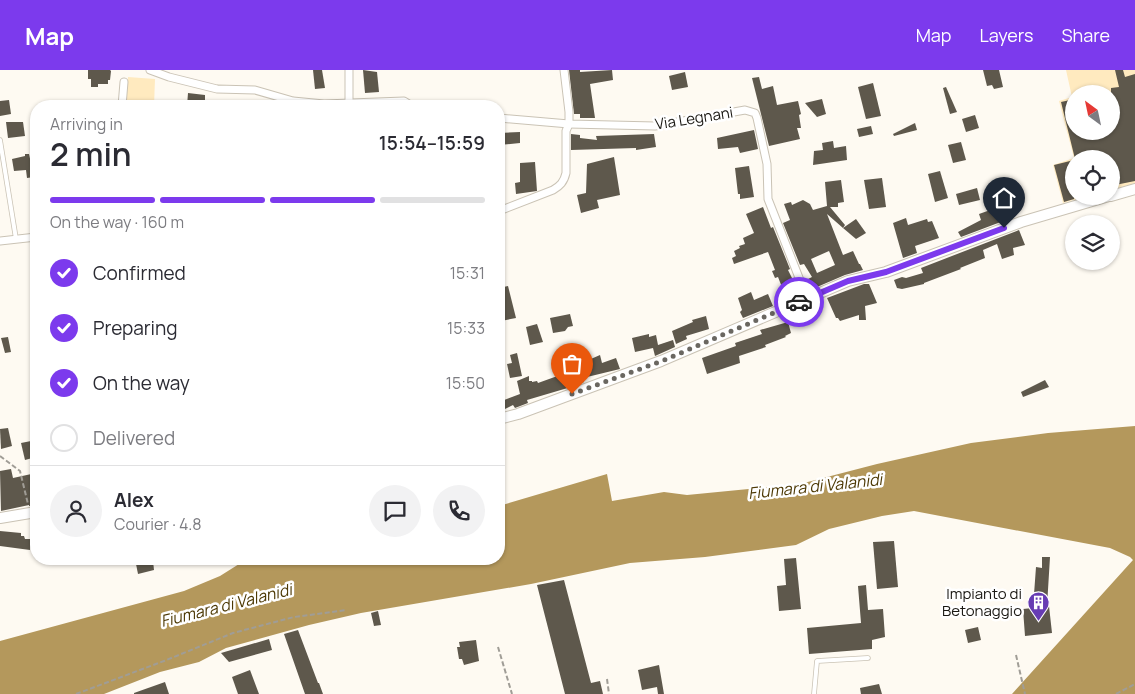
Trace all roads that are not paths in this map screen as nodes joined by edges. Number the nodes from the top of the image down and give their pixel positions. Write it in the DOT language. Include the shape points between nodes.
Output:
graph roads {
  1 [pos="150,70"];
  2 [pos="349,70"];
  3 [pos="564,70"];
  4 [pos="124,82"];
  5 [pos="122,100"];
  6 [pos="292,100"];
  7 [pos="349,100"];
  8 [pos="505,119"];
  9 [pos="569,124"];
  10 [pos="0,140"];
  11 [pos="1135,189"];
  12 [pos="1120,193"];
  13 [pos="1079,205"];
  14 [pos="505,208"];
  15 [pos="30,238"];
  16 [pos="16,239"];
  17 [pos="0,241"];
  18 [pos="807,298"];
  19 [pos="505,417"];
  20 [pos="30,513"];
  21 [pos="0,518"];
  22 [pos="868,658"];
  23 [pos="814,694"];
  1 -- 6 [label="street" via="217,88 255,90"];
  2 -- 7 [label="street"];
  3 -- 9 [label="street"];
  4 -- 5 [label="street"];
  8 -- 9 [label="street, Via Legnani"];
  9 -- 14 [label="street" via="564,180 553,190"];
  9 -- 18 [label="street, Via Legnani" via="655,126 745,110 755,113 768,164 768,199"];
  10 -- 16 [label="lane"];
  11 -- 12 [label="street"];
  13 -- 18 [label="street" via="1021,222 886,272 848,281"];
  15 -- 16 [label="street"];
  16 -- 17 [label="street"];
  18 -- 19 [label="street" via="662,361"];
  20 -- 21 [label="street"];
  22 -- 23 [label="lane" via="817,661"];
}
